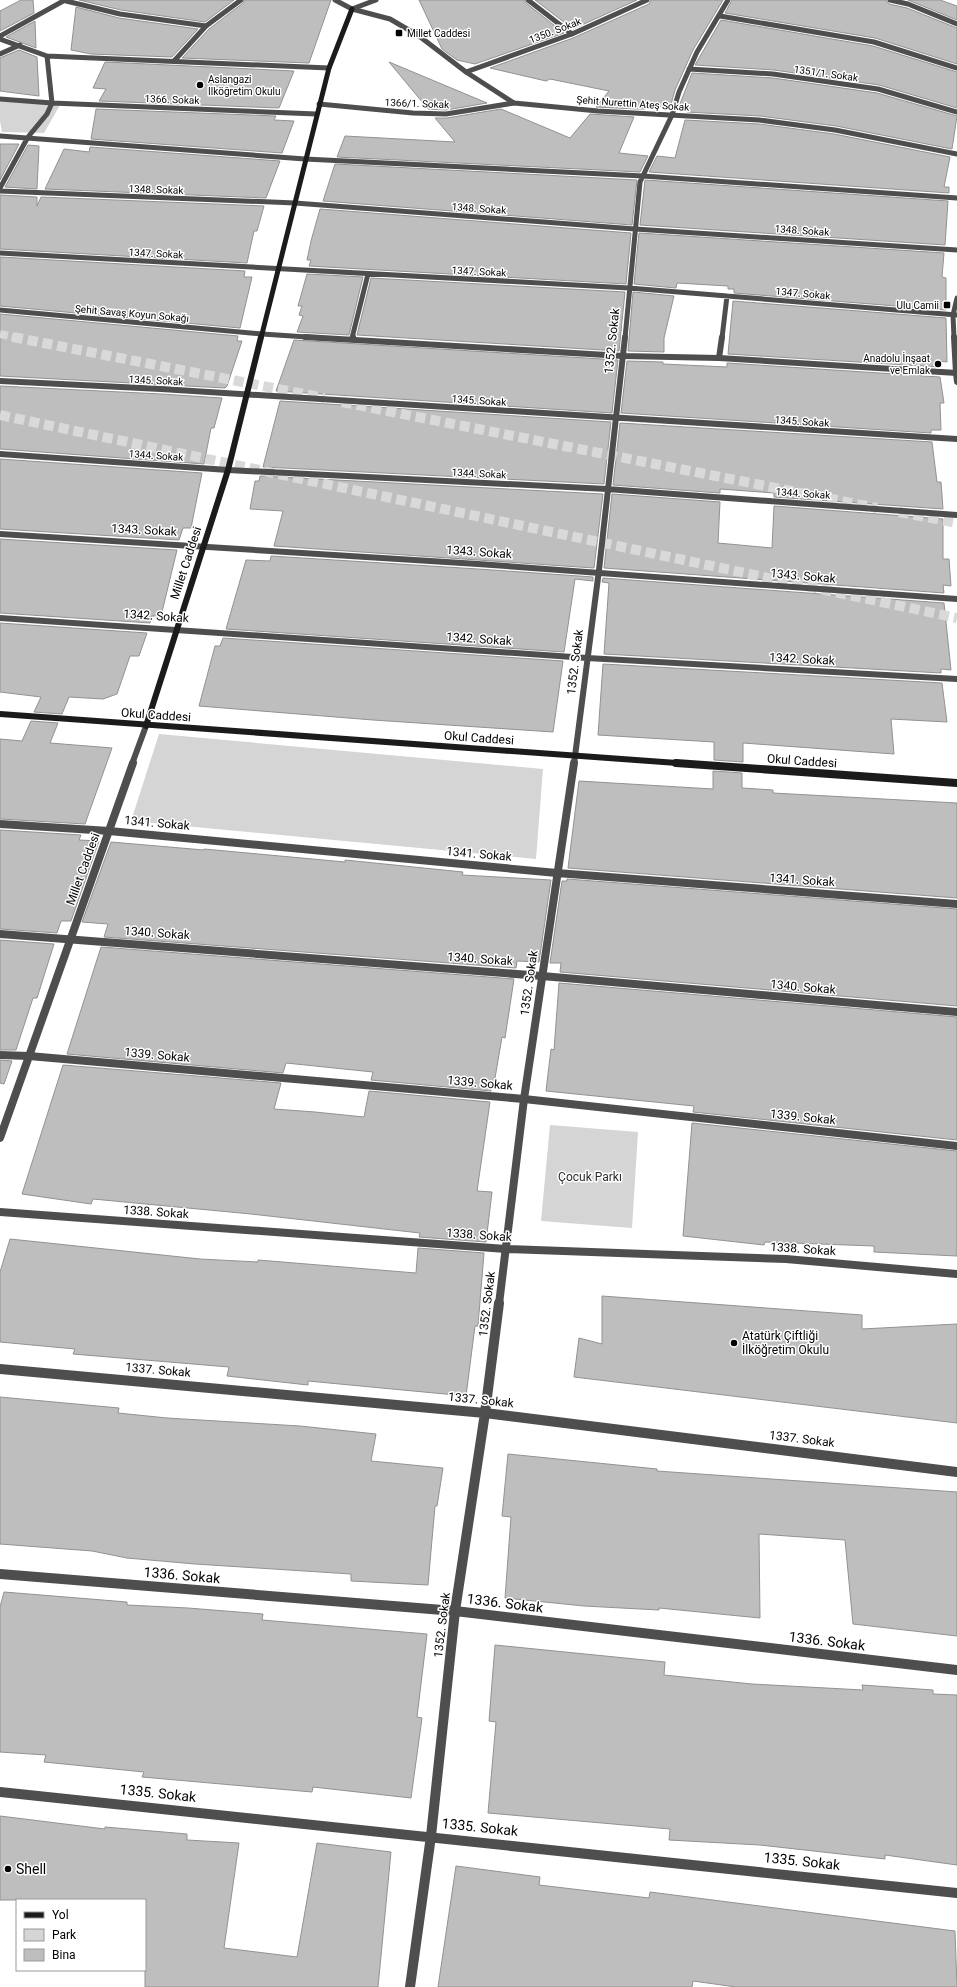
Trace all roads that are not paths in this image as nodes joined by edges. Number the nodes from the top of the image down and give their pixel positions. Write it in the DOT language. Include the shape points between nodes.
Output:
graph roads {
  1 [pos="63,0"];
  2 [pos="241,0"];
  3 [pos="336,0"];
  4 [pos="376,0"];
  5 [pos="528,0"];
  6 [pos="647,0"];
  7 [pos="728,0"];
  8 [pos="890,0"];
  9 [pos="352,9"];
  10 [pos="720,16"];
  11 [pos="957,24"];
  12 [pos="206,26"];
  13 [pos="572,34"];
  14 [pos="0,38"];
  15 [pos="20,45"];
  16 [pos="0,54"];
  17 [pos="47,56"];
  18 [pos="174,61"];
  19 [pos="329,68"];
  20 [pos="957,68"];
  21 [pos="689,69"];
  22 [pos="466,72"];
  23 [pos="0,99"];
  24 [pos="52,103"];
  25 [pos="514,103"];
  26 [pos="319,104"];
  27 [pos="957,112"];
  28 [pos="316,114"];
  29 [pos="672,115"];
  30 [pos="0,136"];
  31 [pos="28,137"];
  32 [pos="957,154"];
  33 [pos="305,159"];
  34 [pos="643,176"];
  35 [pos="0,189"];
  36 [pos="957,198"];
  37 [pos="295,203"];
  38 [pos="635,228"];
  39 [pos="957,250"];
  40 [pos="0,253"];
  41 [pos="278,270"];
  42 [pos="368,274"];
  43 [pos="629,288"];
  44 [pos="727,296"];
  45 [pos="957,298"];
  46 [pos="0,310"];
  47 [pos="955,315"];
  48 [pos="262,334"];
  49 [pos="352,339"];
  50 [pos="623,356"];
  51 [pos="719,358"];
  52 [pos="957,373"];
  53 [pos="0,381"];
  54 [pos="957,382"];
  55 [pos="247,395"];
  56 [pos="617,418"];
  57 [pos="957,439"];
  58 [pos="0,454"];
  59 [pos="228,470"];
  60 [pos="607,489"];
  61 [pos="957,515"];
  62 [pos="0,534"];
  63 [pos="204,545"];
  64 [pos="599,570"];
  65 [pos="957,599"];
  66 [pos="0,618"];
  67 [pos="178,629"];
  68 [pos="587,658"];
  69 [pos="957,679"];
  70 [pos="0,714"];
  71 [pos="146,726"];
  72 [pos="575,755"];
  73 [pos="957,783"];
  74 [pos="0,824"];
  75 [pos="109,831"];
  76 [pos="557,873"];
  77 [pos="957,904"];
  78 [pos="0,934"];
  79 [pos="70,939"];
  80 [pos="542,976"];
  81 [pos="957,1012"];
  82 [pos="0,1055"];
  83 [pos="29,1056"];
  84 [pos="524,1099"];
  85 [pos="0,1138"];
  86 [pos="957,1146"];
  87 [pos="0,1212"];
  88 [pos="506,1249"];
  89 [pos="957,1274"];
  90 [pos="0,1369"];
  91 [pos="485,1413"];
  92 [pos="957,1472"];
  93 [pos="0,1574"];
  94 [pos="455,1611"];
  95 [pos="957,1670"];
  96 [pos="0,1792"];
  97 [pos="431,1836"];
  98 [pos="957,1893"];
  99 [pos="410,1987"];
  1 -- 12 [label="street" via="120,14"];
  1 -- 14 [label="street"];
  2 -- 12 [label="street"];
  3 -- 9 [label="street, Şehit Nurettin Ateş Sokak"];
  4 -- 9 [label="street"];
  5 -- 13 [label="street" via="545,10 558,25"];
  6 -- 13 [label="street, 1350. Sokak"];
  7 -- 10 [label="street, 1352. Sokak"];
  8 -- 11 [label="street" via="908,4"];
  9 -- 19 [label="main road, Millet Caddesi"];
  9 -- 22 [label="street, Şehit Nurettin Ateş Sokak" via="390,19 419,36"];
  10 -- 20 [label="street" via="874,42"];
  10 -- 21 [label="street, 1352. Sokak"];
  12 -- 18 [label="street"];
  13 -- 22 [label="street, 1350. Sokak"];
  14 -- 15 [label="street"];
  15 -- 16 [label="street"];
  15 -- 17 [label="street"];
  17 -- 18 [label="street"];
  17 -- 24 [label="street"];
  18 -- 19 [label="street"];
  19 -- 26 [label="main road, Millet Caddesi"];
  21 -- 27 [label="street, 1351/1. Sokak" via="773,74 878,89"];
  21 -- 29 [label="street, 1352. Sokak"];
  22 -- 25 [label="street, Şehit Nurettin Ateş Sokak"];
  23 -- 24 [label="street, 1366. Sokak"];
  24 -- 28 [label="street, 1366. Sokak"];
  24 -- 31 [label="street" via="47,114"];
  25 -- 26 [label="street, 1366/1. Sokak" via="446,114"];
  25 -- 29 [label="street, Şehit Nurettin Ateş Sokak"];
  26 -- 28 [label="main road, Millet Caddesi"];
  28 -- 33 [label="main road, Millet Caddesi"];
  29 -- 32 [label="street, Şehit Nurettin Ateş Sokak" via="760,120 835,130"];
  29 -- 34 [label="street, 1352. Sokak"];
  30 -- 31 [label="street"];
  31 -- 33 [label="street"];
  31 -- 35 [label="street"];
  33 -- 34 [label="street"];
  33 -- 37 [label="main road, Millet Caddesi"];
  34 -- 36 [label="street"];
  34 -- 38 [label="street, 1352. Sokak" via="640,182"];
  35 -- 37 [label="street, 1348. Sokak"];
  37 -- 38 [label="street, 1348. Sokak"];
  37 -- 41 [label="main road, Millet Caddesi"];
  38 -- 39 [label="street, 1348. Sokak"];
  38 -- 43 [label="street, 1352. Sokak"];
  40 -- 41 [label="street, 1347. Sokak"];
  41 -- 42 [label="street, 1347. Sokak"];
  41 -- 48 [label="main road, Millet Caddesi"];
  42 -- 43 [label="street, 1347. Sokak"];
  42 -- 49 [label="street"];
  43 -- 44 [label="street, 1347. Sokak"];
  43 -- 50 [label="street, 1352. Sokak"];
  44 -- 47 [label="street, 1347. Sokak"];
  44 -- 51 [label="street"];
  45 -- 47 [label="street"];
  46 -- 48 [label="street, Şehit Savaş Koyun Sokağı"];
  47 -- 52 [label="street"];
  48 -- 49 [label="street, Şehit Savaş Koyun Sokağı"];
  48 -- 55 [label="main road, Millet Caddesi"];
  49 -- 50 [label="street, Şehit Savaş Koyun Sokağı"];
  50 -- 51 [label="street, Şehit Savaş Koyun Sokağı"];
  50 -- 56 [label="street, 1352. Sokak"];
  51 -- 52 [label="street, Şehit Savaş Koyun Sokağı"];
  52 -- 54 [label="street"];
  53 -- 55 [label="street, 1345. Sokak"];
  55 -- 56 [label="street, 1345. Sokak"];
  55 -- 59 [label="main road, Millet Caddesi"];
  56 -- 57 [label="street, 1345. Sokak"];
  56 -- 60 [label="street, 1352. Sokak"];
  58 -- 59 [label="street, 1344. Sokak"];
  59 -- 60 [label="street, 1344. Sokak"];
  59 -- 63 [label="main road, Millet Caddesi"];
  60 -- 61 [label="street, 1344. Sokak"];
  60 -- 64 [label="street, 1352. Sokak"];
  62 -- 63 [label="street, 1343. Sokak"];
  63 -- 64 [label="street, 1343. Sokak"];
  63 -- 67 [label="main road, Millet Caddesi"];
  64 -- 65 [label="street, 1343. Sokak"];
  64 -- 68 [label="street, 1352. Sokak"];
  66 -- 67 [label="street, 1342. Sokak"];
  67 -- 68 [label="street, 1342. Sokak"];
  67 -- 71 [label="main road, Millet Caddesi"];
  68 -- 69 [label="street, 1342. Sokak"];
  68 -- 72 [label="street, 1352. Sokak"];
  70 -- 71 [label="main road, Okul Caddesi"];
  71 -- 72 [label="main road, Okul Caddesi"];
  71 -- 75 [label="street, Millet Caddesi"];
  72 -- 73 [label="main road, Okul Caddesi"];
  72 -- 76 [label="street, 1352. Sokak"];
  74 -- 75 [label="street, 1341. Sokak"];
  75 -- 76 [label="street, 1341. Sokak"];
  75 -- 79 [label="street, Millet Caddesi"];
  76 -- 77 [label="street, 1341. Sokak"];
  76 -- 80 [label="street, 1352. Sokak"];
  78 -- 79 [label="street, 1340. Sokak"];
  79 -- 80 [label="street, 1340. Sokak"];
  79 -- 83 [label="street, Millet Caddesi"];
  80 -- 81 [label="street, 1340. Sokak"];
  80 -- 84 [label="street, 1352. Sokak"];
  82 -- 83 [label="street, 1339. Sokak"];
  83 -- 84 [label="street, 1339. Sokak"];
  83 -- 85 [label="street, Millet Caddesi"];
  84 -- 86 [label="street, 1339. Sokak"];
  84 -- 88 [label="street, 1352. Sokak"];
  87 -- 88 [label="street, 1338. Sokak"];
  88 -- 89 [label="street, 1338. Sokak" via="786,1259"];
  88 -- 91 [label="street, 1352. Sokak"];
  90 -- 91 [label="street, 1337. Sokak"];
  91 -- 92 [label="street, 1337. Sokak"];
  91 -- 94 [label="street, 1352. Sokak"];
  93 -- 94 [label="street, 1336. Sokak"];
  94 -- 95 [label="street, 1336. Sokak"];
  94 -- 97 [label="street, 1352. Sokak"];
  96 -- 97 [label="street, 1335. Sokak"];
  97 -- 98 [label="street, 1335. Sokak"];
  97 -- 99 [label="street, 1352. Sokak"];
}
